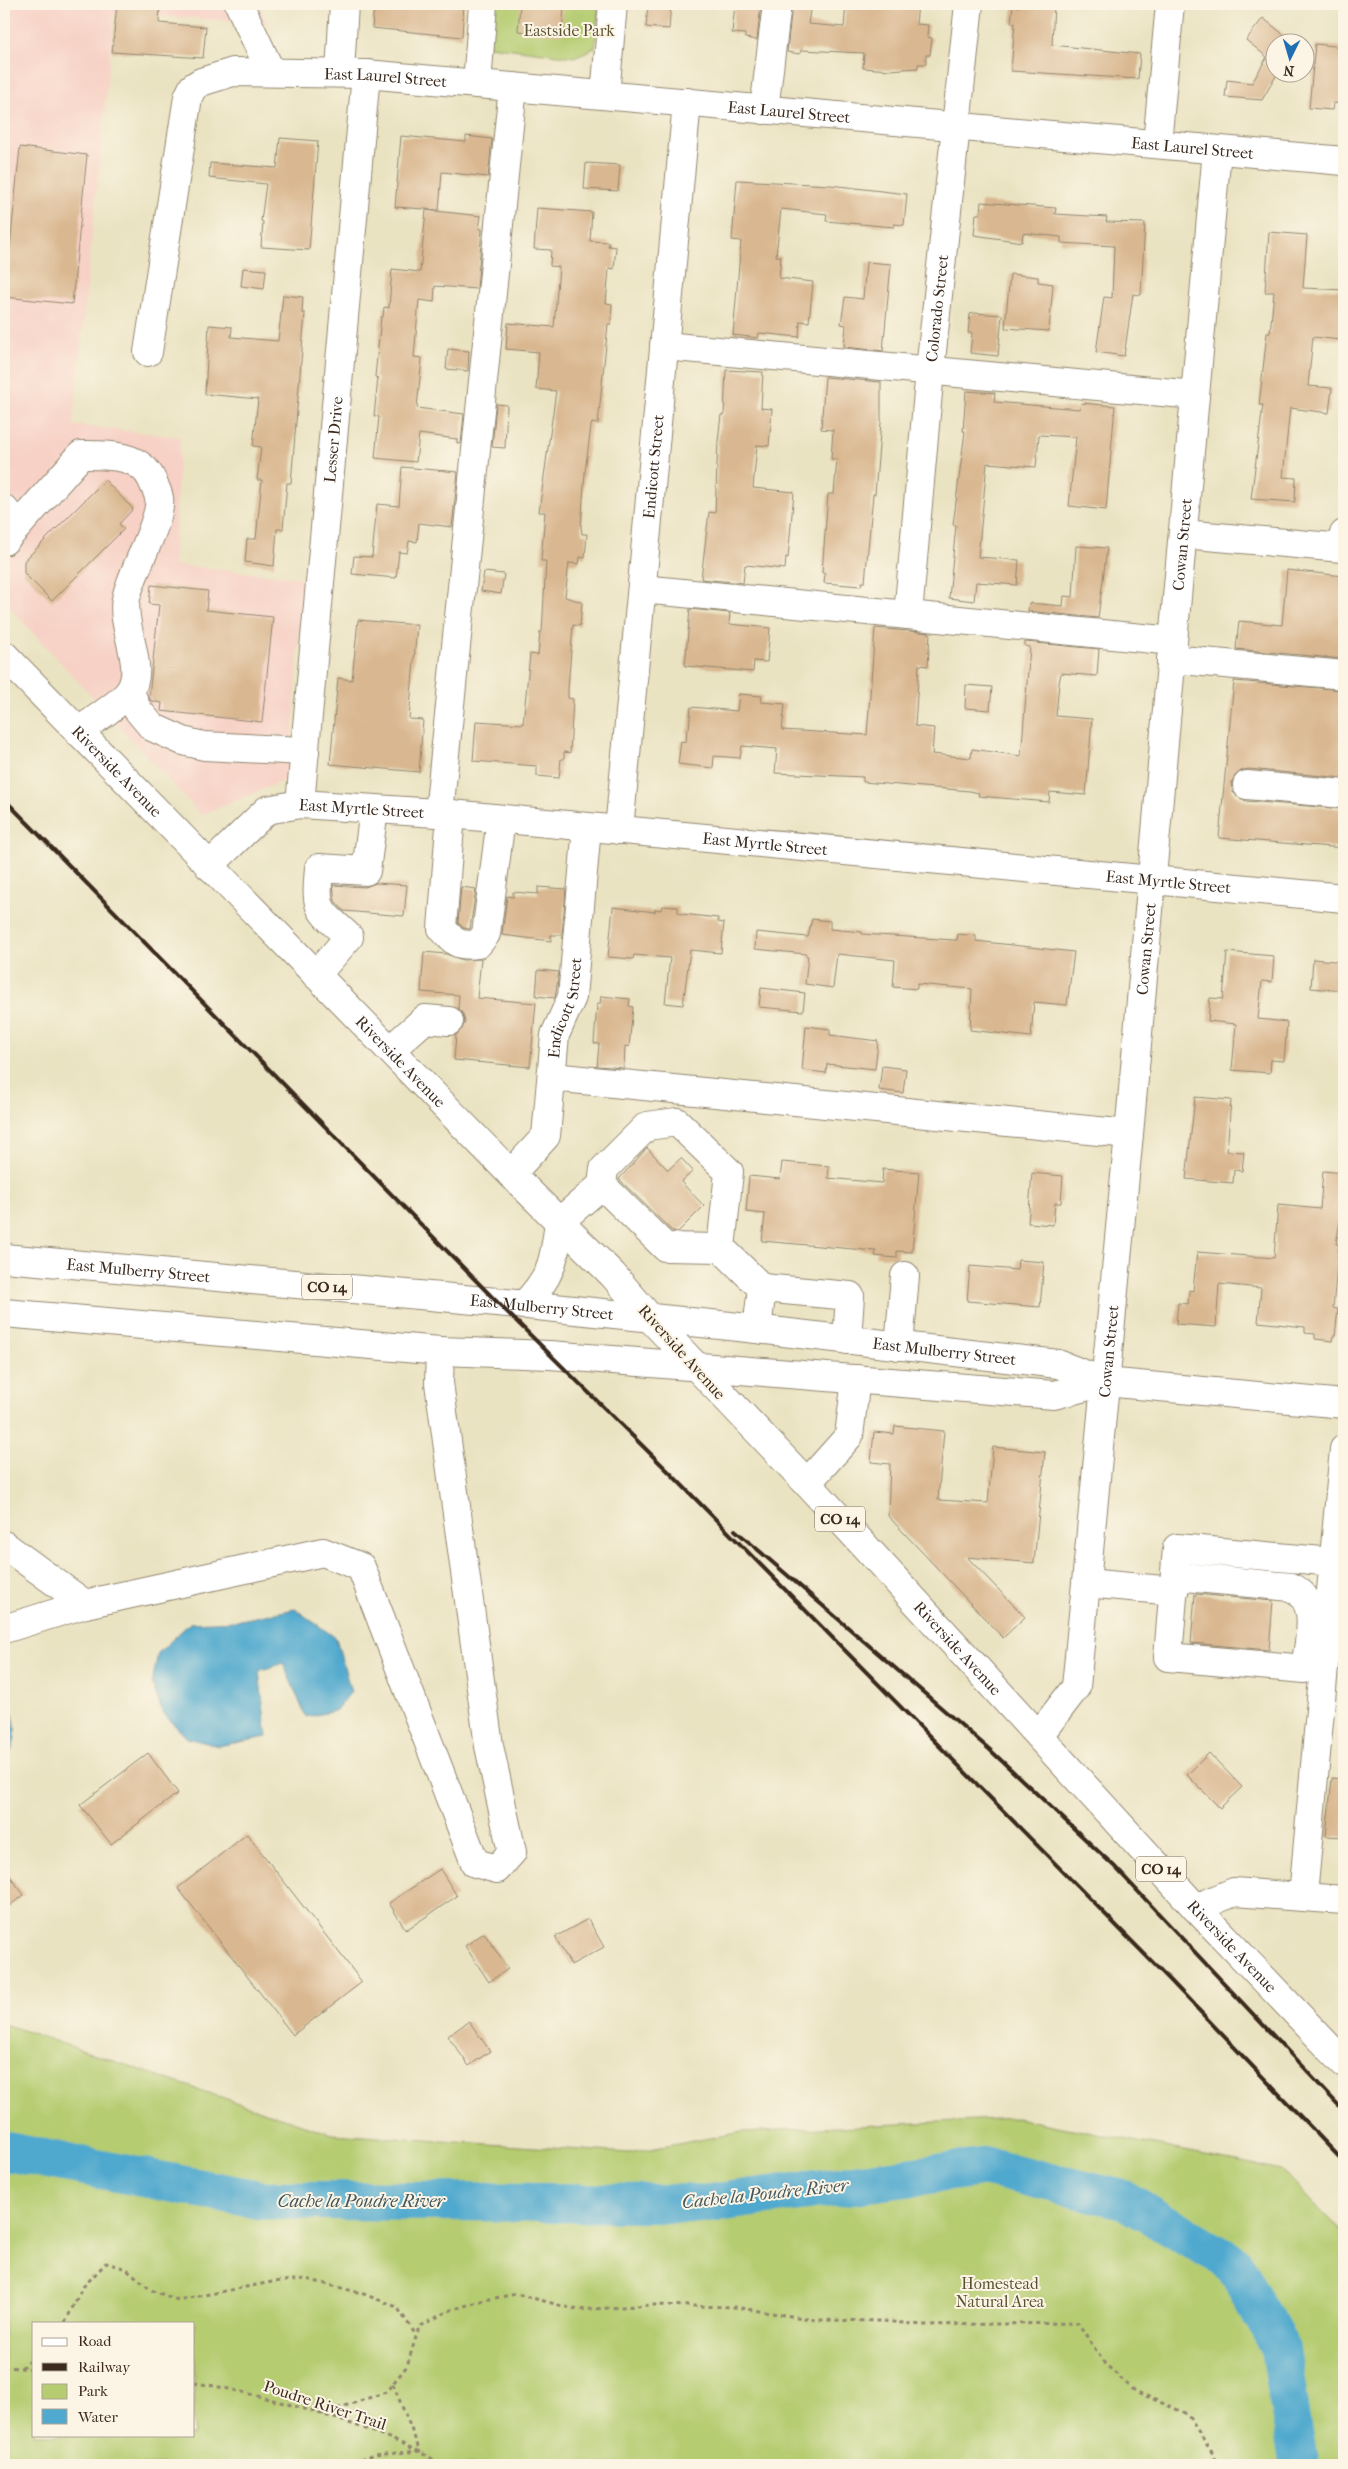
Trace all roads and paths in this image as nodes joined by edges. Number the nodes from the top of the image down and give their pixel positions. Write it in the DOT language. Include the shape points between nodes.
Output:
graph roads {
  1 [pos="239,4"];
  2 [pos="344,4"];
  3 [pos="483,4"];
  4 [pos="613,4"];
  5 [pos="777,4"];
  6 [pos="969,4"];
  7 [pos="1170,4"];
  8 [pos="271,72"];
  9 [pos="353,73"];
  10 [pos="477,84"];
  11 [pos="513,87"];
  12 [pos="606,95"];
  13 [pos="687,102"];
  14 [pos="764,110"];
  15 [pos="956,126"];
  16 [pos="1157,144"];
  17 [pos="1217,150"];
  18 [pos="1344,161"];
  19 [pos="664,346"];
  20 [pos="148,352"];
  21 [pos="930,370"];
  22 [pos="1195,395"];
  23 [pos="9,525"];
  24 [pos="1183,534"];
  25 [pos="1344,534"];
  26 [pos="642,589"];
  27 [pos="908,615"];
  28 [pos="1172,650"];
  29 [pos="4,655"];
  30 [pos="1344,674"];
  31 [pos="130,691"];
  32 [pos="78,732"];
  33 [pos="305,751"];
  34 [pos="1247,785"];
  35 [pos="1344,794"];
  36 [pos="300,804"];
  37 [pos="374,809"];
  38 [pos="445,814"];
  39 [pos="502,819"];
  40 [pos="587,827"];
  41 [pos="619,830"];
  42 [pos="209,866"];
  43 [pos="1152,880"];
  44 [pos="1344,898"];
  45 [pos="316,975"];
  46 [pos="449,1021"];
  47 [pos="390,1050"];
  48 [pos="552,1077"];
  49 [pos="1129,1134"];
  50 [pos="511,1174"];
  51 [pos="602,1185"];
  52 [pos="559,1222"];
  53 [pos="721,1248"];
  54 [pos="4,1258"];
  55 [pos="905,1276"];
  56 [pos="762,1288"];
  57 [pos="524,1305"];
  58 [pos="4,1313"];
  59 [pos="651,1319"];
  60 [pos="757,1329"];
  61 [pos="847,1340"];
  62 [pos="899,1346"];
  63 [pos="440,1351"];
  64 [pos="696,1367"];
  65 [pos="856,1379"];
  66 [pos="1105,1382"];
  67 [pos="1344,1404"];
  68 [pos="1344,1449"];
  69 [pos="807,1483"];
  70 [pos="4,1545"];
  71 [pos="1334,1562"];
  72 [pos="1086,1583"];
  73 [pos="1175,1583"];
  74 [pos="85,1604"];
  75 [pos="4,1629"];
  76 [pos="1305,1669"];
  77 [pos="1321,1691"];
  78 [pos="1039,1735"];
  79 [pos="1303,1896"];
  80 [pos="1344,1900"];
  81 [pos="1196,1908"];
  82 [pos="1344,2063"];
  83 [pos="65,2322"];
  84 [pos="416,2335"];
  85 [pos="32,2360"];
  86 [pos="4,2367"];
  87 [pos="21,2368"];
  88 [pos="32,2369"];
  89 [pos="195,2383"];
  90 [pos="393,2384"];
  91 [pos="322,2414"];
  92 [pos="420,2451"];
  93 [pos="346,2465"];
  94 [pos="444,2465"];
  95 [pos="1216,2465"];
  1 -- 8 [label="main road"];
  2 -- 9 [label="main road, Lesser Drive"];
  3 -- 10 [label="main road"];
  4 -- 12 [label="main road"];
  5 -- 14 [label="main road"];
  6 -- 15 [label="main road, Colorado Street"];
  7 -- 16 [label="main road"];
  8 -- 9 [label="main road, East Laurel Street"];
  8 -- 20 [label="main road, East Laurel Street" via="233,72 201,82 193,87 188,97"];
  9 -- 10 [label="main road, East Laurel Street"];
  9 -- 33 [label="main road, Lesser Drive"];
  10 -- 11 [label="main road, East Laurel Street"];
  11 -- 12 [label="main road, East Laurel Street"];
  11 -- 38 [label="main road"];
  12 -- 13 [label="main road, East Laurel Street"];
  13 -- 14 [label="main road, East Laurel Street"];
  13 -- 19 [label="main road, Endicott Street"];
  14 -- 15 [label="main road, East Laurel Street"];
  15 -- 16 [label="main road, East Laurel Street"];
  15 -- 21 [label="main road, Colorado Street"];
  16 -- 17 [label="main road, East Laurel Street"];
  17 -- 18 [label="main road, East Laurel Street"];
  17 -- 22 [label="main road, Cowan Street"];
  19 -- 21 [label="main road"];
  19 -- 26 [label="main road, Endicott Street"];
  21 -- 22 [label="main road"];
  21 -- 27 [label="main road, Colorado Street"];
  22 -- 24 [label="main road, Cowan Street"];
  23 -- 31 [label="main road" via="81,455 106,455 135,461 150,475 160,498 126,599 125,623 136,672"];
  24 -- 25 [label="main road" via="1343,548"];
  24 -- 28 [label="main road, Cowan Street"];
  26 -- 27 [label="main road"];
  26 -- 41 [label="main road, Endicott Street"];
  27 -- 28 [label="main road"];
  28 -- 30 [label="main road"];
  28 -- 43 [label="main road, Cowan Street"];
  29 -- 32 [label="main road, Riverside Avenue"];
  31 -- 32 [label="main road"];
  31 -- 33 [label="main road" via="137,709 152,727 183,741 204,746"];
  32 -- 42 [label="main road, Riverside Avenue"];
  33 -- 36 [label="main road, Lesser Drive"];
  34 -- 35 [label="main road"];
  36 -- 37 [label="main road, East Myrtle Street"];
  36 -- 42 [label="main road, East Myrtle Street" via="267,810"];
  37 -- 38 [label="main road, East Myrtle Street"];
  37 -- 45 [label="main road" via="366,871 319,868 316,898 321,911 349,937"];
  38 -- 39 [label="main road, East Myrtle Street"];
  38 -- 39 [label="main road" via="442,928 463,946 478,944 486,934"];
  39 -- 40 [label="main road, East Myrtle Street"];
  40 -- 41 [label="main road, East Myrtle Street"];
  40 -- 48 [label="main road, Endicott Street" via="572,997 555,1035"];
  41 -- 43 [label="main road, East Myrtle Street"];
  42 -- 45 [label="main road, Riverside Avenue"];
  43 -- 44 [label="main road, East Myrtle Street"];
  43 -- 49 [label="main road, Cowan Street"];
  45 -- 47 [label="main road, Riverside Avenue"];
  46 -- 47 [label="main road" via="425,1019"];
  47 -- 50 [label="main road, Riverside Avenue"];
  48 -- 49 [label="main road"];
  48 -- 50 [label="main road, Endicott Street" via="546,1136"];
  49 -- 66 [label="main road, Cowan Street"];
  50 -- 52 [label="main road, Riverside Avenue"];
  51 -- 52 [label="main road"];
  51 -- 53 [label="main road" via="666,1247"];
  51 -- 53 [label="main road" via="604,1169 647,1126 677,1122 729,1172"];
  52 -- 57 [label="main road" via="550,1273"];
  52 -- 59 [label="main road, Riverside Avenue" via="613,1275"];
  53 -- 56 [label="main road"];
  54 -- 57 [label="main road, East Mulberry Street / CO 14"];
  55 -- 62 [label="main road"];
  56 -- 60 [label="main road"];
  56 -- 61 [label="main road" via="850,1296"];
  57 -- 59 [label="main road, East Mulberry Street / CO 14"];
  58 -- 63 [label="main road, East Mulberry Street"];
  59 -- 60 [label="main road, East Mulberry Street"];
  59 -- 64 [label="main road, Riverside Avenue / CO 14"];
  60 -- 61 [label="main road, East Mulberry Street"];
  61 -- 62 [label="main road, East Mulberry Street"];
  62 -- 66 [label="main road, East Mulberry Street" via="1058,1364"];
  63 -- 64 [label="main road, East Mulberry Street" via="550,1355"];
  63 -- 74 [label="main road" via="439,1383 489,1746 512,1852 497,1869 475,1863 361,1567 323,1552"];
  64 -- 65 [label="main road, East Mulberry Street"];
  64 -- 69 [label="main road, Riverside Avenue / CO 14"];
  65 -- 66 [label="main road, East Mulberry Street" via="1054,1395"];
  65 -- 69 [label="main road" via="849,1436"];
  66 -- 67 [label="main road, East Mulberry Street"];
  66 -- 72 [label="main road, Cowan Street"];
  68 -- 71 [label="main road"];
  69 -- 78 [label="main road, Riverside Avenue / CO 14"];
  70 -- 74 [label="main road"];
  71 -- 73 [label="main road" via="1177,1548"];
  71 -- 77 [label="main road"];
  72 -- 73 [label="main road"];
  72 -- 78 [label="main road, Cowan Street" via="1076,1687"];
  73 -- 76 [label="main road" via="1291,1587 1299,1590 1311,1611"];
  73 -- 76 [label="main road" via="1168,1657"];
  74 -- 75 [label="main road"];
  76 -- 77 [label="main road" via="1303,1690"];
  77 -- 79 [label="main road"];
  78 -- 81 [label="main road, Riverside Avenue / CO 14"];
  79 -- 80 [label="main road"];
  79 -- 81 [label="main road" via="1234,1892"];
  81 -- 82 [label="main road, Riverside Avenue / CO 14"];
  83 -- 84 [label="path" via="82,2288 106,2263 127,2269 151,2290 178,2300 272,2282 306,2279 397,2307"];
  84 -- 90 [label="path" via="407,2366"];
  84 -- 95 [label="path" via="419,2327 448,2311 517,2294 578,2310 652,2305 734,2307 816,2320 931,2325 1078,2323 1105,2364 1135,2391 1187,2414 1213,2454"];
  85 -- 87 [label="path"];
  86 -- 87 [label="path"];
  87 -- 88 [label="path"];
  89 -- 91 [label="path, Poudre River Trail" via="227,2387"];
  90 -- 91 [label="path" via="386,2392"];
  90 -- 92 [label="path"];
  91 -- 92 [label="path, Poudre River Trail"];
  92 -- 93 [label="path" via="374,2455"];
  92 -- 94 [label="path, Poudre River Trail"];
}
